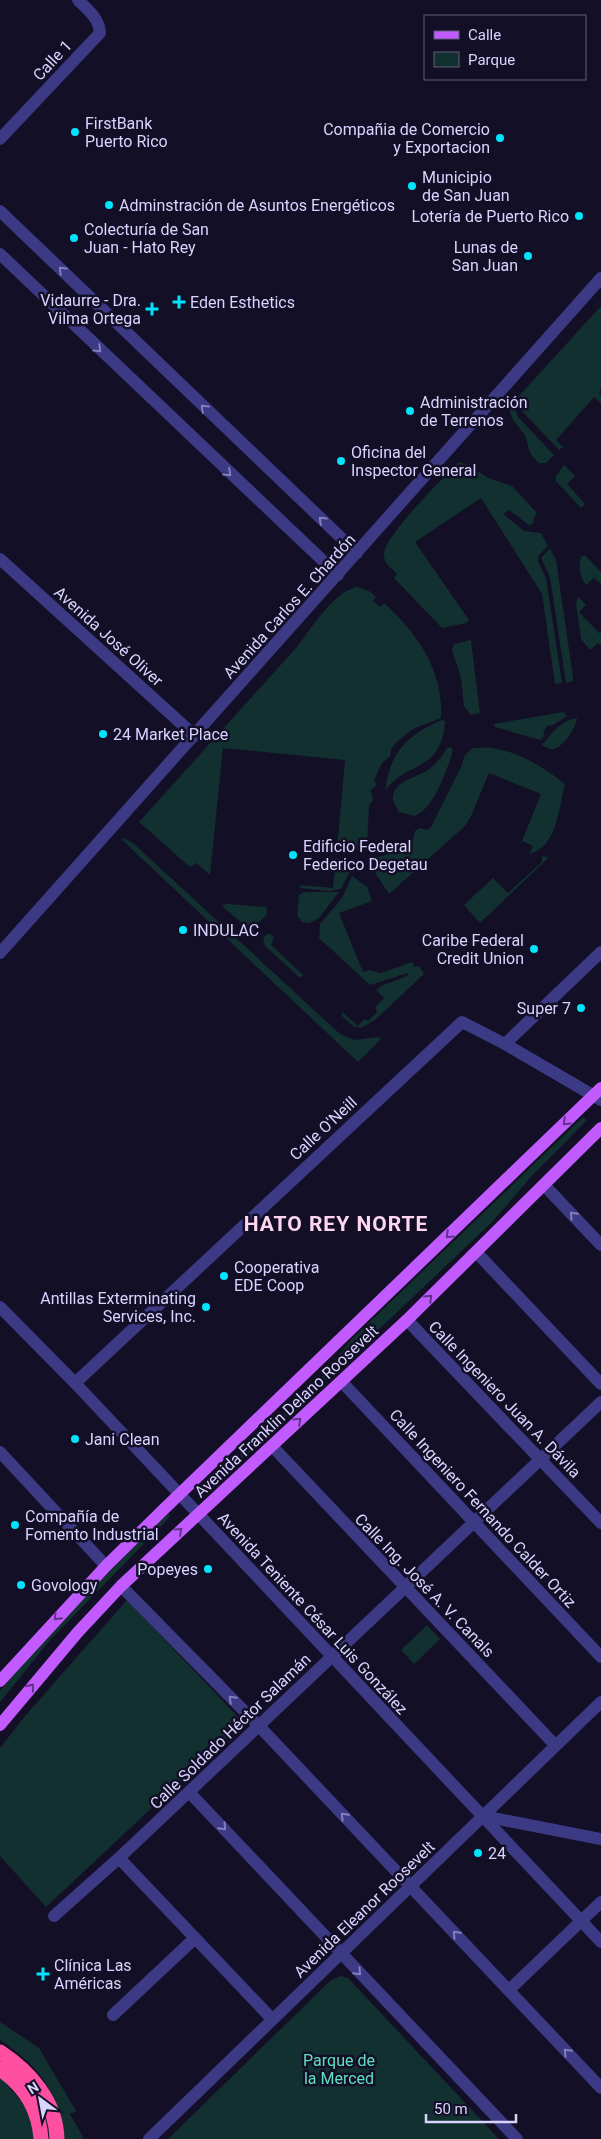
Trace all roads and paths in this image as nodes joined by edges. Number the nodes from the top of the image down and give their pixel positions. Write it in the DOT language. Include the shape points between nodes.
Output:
graph roads {
  1 [pos="78,0"];
  2 [pos="0,139"];
  3 [pos="0,210"];
  4 [pos="0,254"];
  5 [pos="601,278"];
  6 [pos="357,553"];
  7 [pos="0,559"];
  8 [pos="338,575"];
  9 [pos="196,736"];
  10 [pos="601,952"];
  11 [pos="0,953"];
  12 [pos="505,1044"];
  13 [pos="599,1095"];
  14 [pos="601,1128"];
  15 [pos="545,1186"];
  16 [pos="601,1245"];
  17 [pos="476,1252"];
  18 [pos="0,1307"];
  19 [pos="407,1320"];
  20 [pos="342,1381"];
  21 [pos="75,1383"];
  22 [pos="601,1384"];
  23 [pos="601,1402"];
  24 [pos="272,1446"];
  25 [pos="0,1452"];
  26 [pos="540,1459"];
  27 [pos="178,1495"];
  28 [pos="198,1515"];
  29 [pos="474,1522"];
  30 [pos="601,1523"];
  31 [pos="106,1566"];
  32 [pos="121,1586"];
  33 [pos="405,1588"];
  34 [pos="332,1657"];
  35 [pos="601,1657"];
  36 [pos="0,1681"];
  37 [pos="601,1702"];
  38 [pos="0,1725"];
  39 [pos="259,1726"];
  40 [pos="556,1745"];
  41 [pos="189,1792"];
  42 [pos="483,1816"];
  43 [pos="601,1838"];
  44 [pos="119,1858"];
  45 [pos="410,1886"];
  46 [pos="601,1902"];
  47 [pos="54,1916"];
  48 [pos="581,1921"];
  49 [pos="194,1938"];
  50 [pos="601,1942"];
  51 [pos="342,1954"];
  52 [pos="509,1990"];
  53 [pos="113,2015"];
  54 [pos="272,2019"];
  55 [pos="0,2052"];
  56 [pos="0,2069"];
  57 [pos="601,2088"];
  58 [pos="41,2139"];
  59 [pos="57,2139"];
  60 [pos="149,2139"];
  61 [pos="517,2139"];
  1 -- 2 [label="street, Calle 1" via="100,24 100,32"];
  6 -- 3 [label="street, one-way"];
  4 -- 8 [label="street, one-way"];
  5 -- 6 [label="street, Avenida Carlos E. Chardón"];
  6 -- 8 [label="street, Avenida Carlos E. Chardón"];
  7 -- 9 [label="street, Avenida José Oliver"];
  8 -- 9 [label="street, Avenida Carlos E. Chardón"];
  9 -- 11 [label="street, Avenida Carlos E. Chardón"];
  10 -- 12 [label="street"];
  12 -- 13 [label="street, Calle O'Neill"];
  12 -- 21 [label="street, Calle O'Neill" via="467,1022 457,1024"];
  13 -- 27 [label="main road, Avenida Franklin Delano Roosevelt, one-way"];
  14 -- 15 [label="main road, Avenida Franklin Delano Roosevelt"];
  16 -- 15 [label="street, one-way"];
  15 -- 17 [label="main road, Avenida Franklin Delano Roosevelt"];
  19 -- 17 [label="main road, Avenida Franklin Delano Roosevelt, one-way"];
  17 -- 22 [label="street"];
  18 -- 21 [label="street, Avenida Teniente César Luis González"];
  19 -- 20 [label="main road, Avenida Franklin Delano Roosevelt"];
  19 -- 26 [label="street, Calle Ingeniero Juan A. Dávila"];
  24 -- 20 [label="main road, Avenida Franklin Delano Roosevelt, one-way"];
  20 -- 29 [label="street, Calle Ingeniero Fernando Calder Ortiz"];
  21 -- 27 [label="street, Avenida Teniente César Luis González"];
  23 -- 26 [label="street, Calle Soldado Héctor Salamán"];
  24 -- 28 [label="main road, Avenida Franklin Delano Roosevelt"];
  24 -- 33 [label="street, Calle Ing. José A. V. Canals"];
  25 -- 31 [label="street"];
  26 -- 29 [label="street, Calle Soldado Héctor Salamán"];
  26 -- 30 [label="street, Calle Ingeniero Juan A. Dávila"];
  27 -- 28 [label="street, Avenida Teniente César Luis González"];
  27 -- 31 [label="main road, Avenida Franklin Delano Roosevelt"];
  32 -- 28 [label="main road, Avenida Franklin Delano Roosevelt, one-way"];
  28 -- 34 [label="street, Avenida Teniente César Luis González"];
  29 -- 33 [label="street, Calle Soldado Héctor Salamán"];
  29 -- 35 [label="street, Calle Ingeniero Fernando Calder Ortiz"];
  31 -- 36 [label="main road, Avenida Franklin Delano Roosevelt, one-way"];
  38 -- 32 [label="main road, Avenida Franklin Delano Roosevelt, one-way" via="65,1646"];
  39 -- 32 [label="street, one-way"];
  33 -- 34 [label="street, Calle Soldado Héctor Salamán"];
  33 -- 40 [label="street, Calle Ing. José A. V. Canals"];
  34 -- 39 [label="street, Calle Soldado Héctor Salamán"];
  34 -- 42 [label="street, Avenida Teniente César Luis González"];
  37 -- 40 [label="street, Avenida Eleanor Roosevelt"];
  39 -- 41 [label="street, Calle Soldado Héctor Salamán"];
  45 -- 39 [label="street, one-way"];
  40 -- 42 [label="street, Avenida Eleanor Roosevelt"];
  41 -- 44 [label="street, Calle Soldado Héctor Salamán"];
  41 -- 51 [label="street, one-way"];
  42 -- 43 [label="street"];
  42 -- 45 [label="street, Avenida Eleanor Roosevelt"];
  42 -- 48 [label="street, Avenida Teniente César Luis González"];
  44 -- 47 [label="street, Calle Soldado Héctor Salamán"];
  44 -- 49 [label="street"];
  45 -- 51 [label="street, Avenida Eleanor Roosevelt"];
  52 -- 45 [label="street, one-way"];
  46 -- 48 [label="street"];
  48 -- 50 [label="street, Avenida Teniente César Luis González"];
  48 -- 52 [label="street"];
  49 -- 53 [label="street"];
  49 -- 54 [label="street"];
  51 -- 54 [label="street, Avenida Eleanor Roosevelt"];
  51 -- 61 [label="street, one-way"];
  57 -- 52 [label="street, one-way"];
  54 -- 60 [label="street, Avenida Eleanor Roosevelt"];
  55 -- 59 [label="highway" via="29,2074 44,2095 53,2114"];
  56 -- 58 [label="highway" via="18,2084 30,2100 38,2118"];
}
